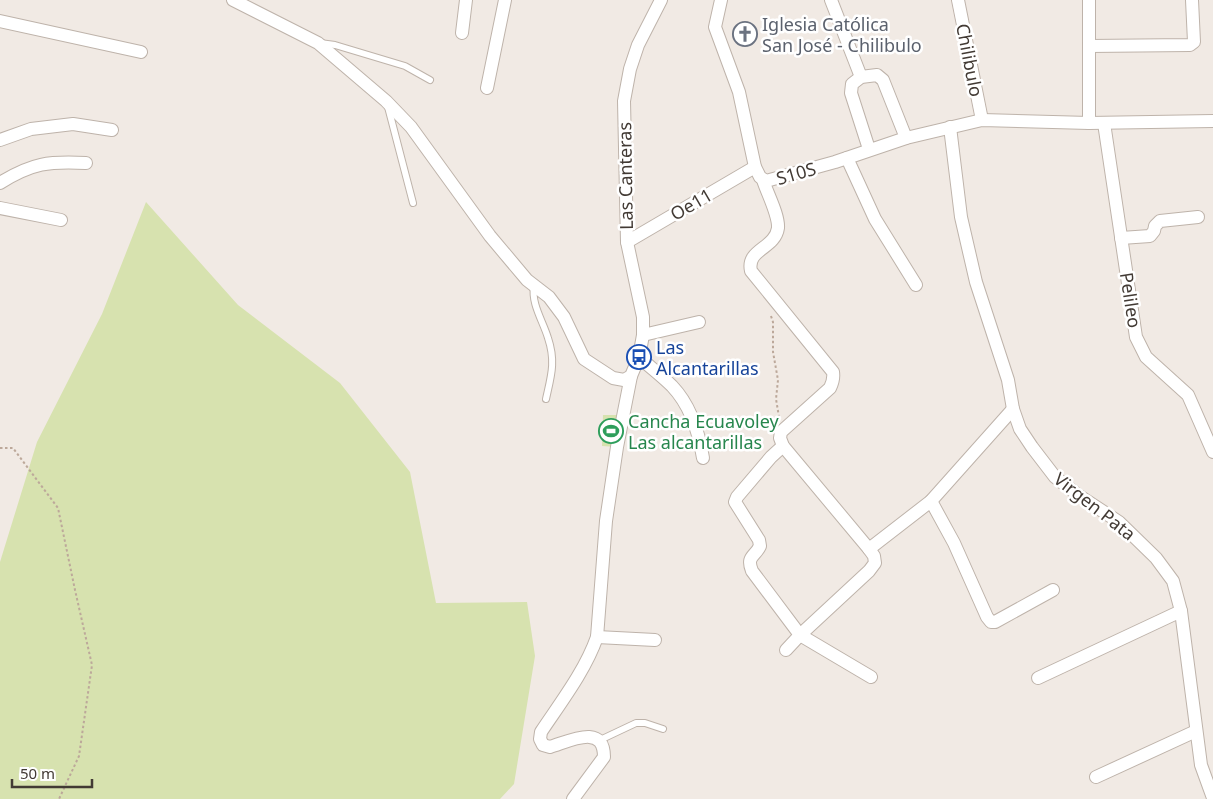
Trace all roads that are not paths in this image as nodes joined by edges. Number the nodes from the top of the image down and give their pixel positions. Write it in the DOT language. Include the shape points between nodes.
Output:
graph roads {
  1 [pos="233,0"];
  2 [pos="466,0"];
  3 [pos="505,0"];
  4 [pos="661,0"];
  5 [pos="721,0"];
  6 [pos="831,0"];
  7 [pos="958,0"];
  8 [pos="1089,0"];
  9 [pos="1192,0"];
  10 [pos="0,21"];
  11 [pos="462,33"];
  12 [pos="318,43"];
  13 [pos="1089,46"];
  14 [pos="141,52"];
  15 [pos="861,77"];
  16 [pos="430,80"];
  17 [pos="487,88"];
  18 [pos="386,101"];
  19 [pos="982,120"];
  20 [pos="1213,121"];
  21 [pos="1089,123"];
  22 [pos="1104,123"];
  23 [pos="950,127"];
  24 [pos="112,130"];
  25 [pos="906,138"];
  26 [pos="0,140"];
  27 [pos="869,149"];
  28 [pos="847,158"];
  29 [pos="86,163"];
  30 [pos="755,167"];
  31 [pos="763,180"];
  32 [pos="0,183"];
  33 [pos="413,204"];
  34 [pos="0,208"];
  35 [pos="1198,217"];
  36 [pos="61,220"];
  37 [pos="1122,238"];
  38 [pos="627,242"];
  39 [pos="916,285"];
  40 [pos="534,286"];
  41 [pos="699,322"];
  42 [pos="644,335"];
  43 [pos="639,357"];
  44 [pos="631,376"];
  45 [pos="546,399"];
  46 [pos="1013,409"];
  47 [pos="783,446"];
  48 [pos="1213,452"];
  49 [pos="703,458"];
  50 [pos="931,501"];
  51 [pos="869,549"];
  52 [pos="1053,590"];
  53 [pos="1180,610"];
  54 [pos="800,635"];
  55 [pos="597,637"];
  56 [pos="655,640"];
  57 [pos="786,650"];
  58 [pos="871,677"];
  59 [pos="1038,678"];
  60 [pos="663,728"];
  61 [pos="1196,730"];
  62 [pos="600,740"];
  63 [pos="1096,777"];
  64 [pos="1213,798"];
  65 [pos="573,799"];
  1 -- 12 [label="street"];
  2 -- 11 [label="street"];
  3 -- 17 [label="street"];
  4 -- 38 [label="street, Las Canteras" via="638,45 626,84"];
  5 -- 30 [label="street, S10S" via="715,27 739,92"];
  6 -- 15 [label="street"];
  7 -- 19 [label="street, Chilibulo"];
  8 -- 13 [label="street"];
  9 -- 13 [label="street" via="1194,42 1190,45"];
  10 -- 14 [label="street"];
  12 -- 16 [label="lane" via="336,45 406,66"];
  12 -- 18 [label="street"];
  13 -- 21 [label="street"];
  15 -- 25 [label="street" via="877,75 883,80"];
  15 -- 27 [label="street" via="854,81 850,90"];
  18 -- 33 [label="lane"];
  18 -- 40 [label="street" via="410,128 490,236"];
  19 -- 21 [label="street, S10S"];
  19 -- 23 [label="street, S10S"];
  20 -- 22 [label="street, S10S"];
  21 -- 22 [label="street, S10S"];
  22 -- 37 [label="street, Pelileo"];
  23 -- 25 [label="street, S10S"];
  23 -- 46 [label="street, Virgen Pata" via="962,217 976,282 1008,380"];
  24 -- 26 [label="street" via="73,124 31,129"];
  25 -- 27 [label="street, S10S"];
  27 -- 28 [label="street, S10S"];
  28 -- 31 [label="street, S10S"];
  28 -- 39 [label="street" via="875,219"];
  29 -- 32 [label="street" via="38,164"];
  30 -- 31 [label="street, S10S"];
  30 -- 38 [label="street, Oe11"];
  31 -- 47 [label="street" via="778,228 771,242 752,258 751,271 834,376 830,388 781,432"];
  34 -- 36 [label="street"];
  35 -- 37 [label="street" via="1160,221 1150,236"];
  37 -- 48 [label="street, Pelileo" via="1136,337 1146,357 1188,395"];
  38 -- 42 [label="street, Las Canteras"];
  40 -- 44 [label="street" via="549,297 564,317 584,360 613,378 624,380"];
  40 -- 45 [label="lane" via="533,294 552,352 553,369"];
  41 -- 42 [label="street"];
  42 -- 43 [label="street, Las Canteras"];
  43 -- 44 [label="street, Las Canteras"];
  43 -- 49 [label="street" via="683,401 695,426"];
  44 -- 55 [label="street, Las Canteras" via="606,521"];
  46 -- 50 [label="street"];
  46 -- 53 [label="street, Virgen Pata" via="1020,429 1055,477 1119,522 1156,558 1174,580"];
  47 -- 51 [label="street"];
  47 -- 54 [label="street" via="735,502 760,546 749,564 752,571"];
  50 -- 51 [label="street"];
  50 -- 52 [label="street" via="991,622"];
  51 -- 54 [label="street" via="875,563 869,571"];
  53 -- 59 [label="street"];
  53 -- 61 [label="street, Virgen Pata"];
  54 -- 57 [label="street"];
  54 -- 58 [label="street"];
  55 -- 56 [label="street"];
  55 -- 62 [label="street" via="540,739 550,747 590,736"];
  60 -- 62 [label="lane" via="636,723"];
  61 -- 63 [label="street"];
  61 -- 64 [label="street, Virgen Pata" via="1201,765"];
  62 -- 65 [label="street" via="604,757"];
}
